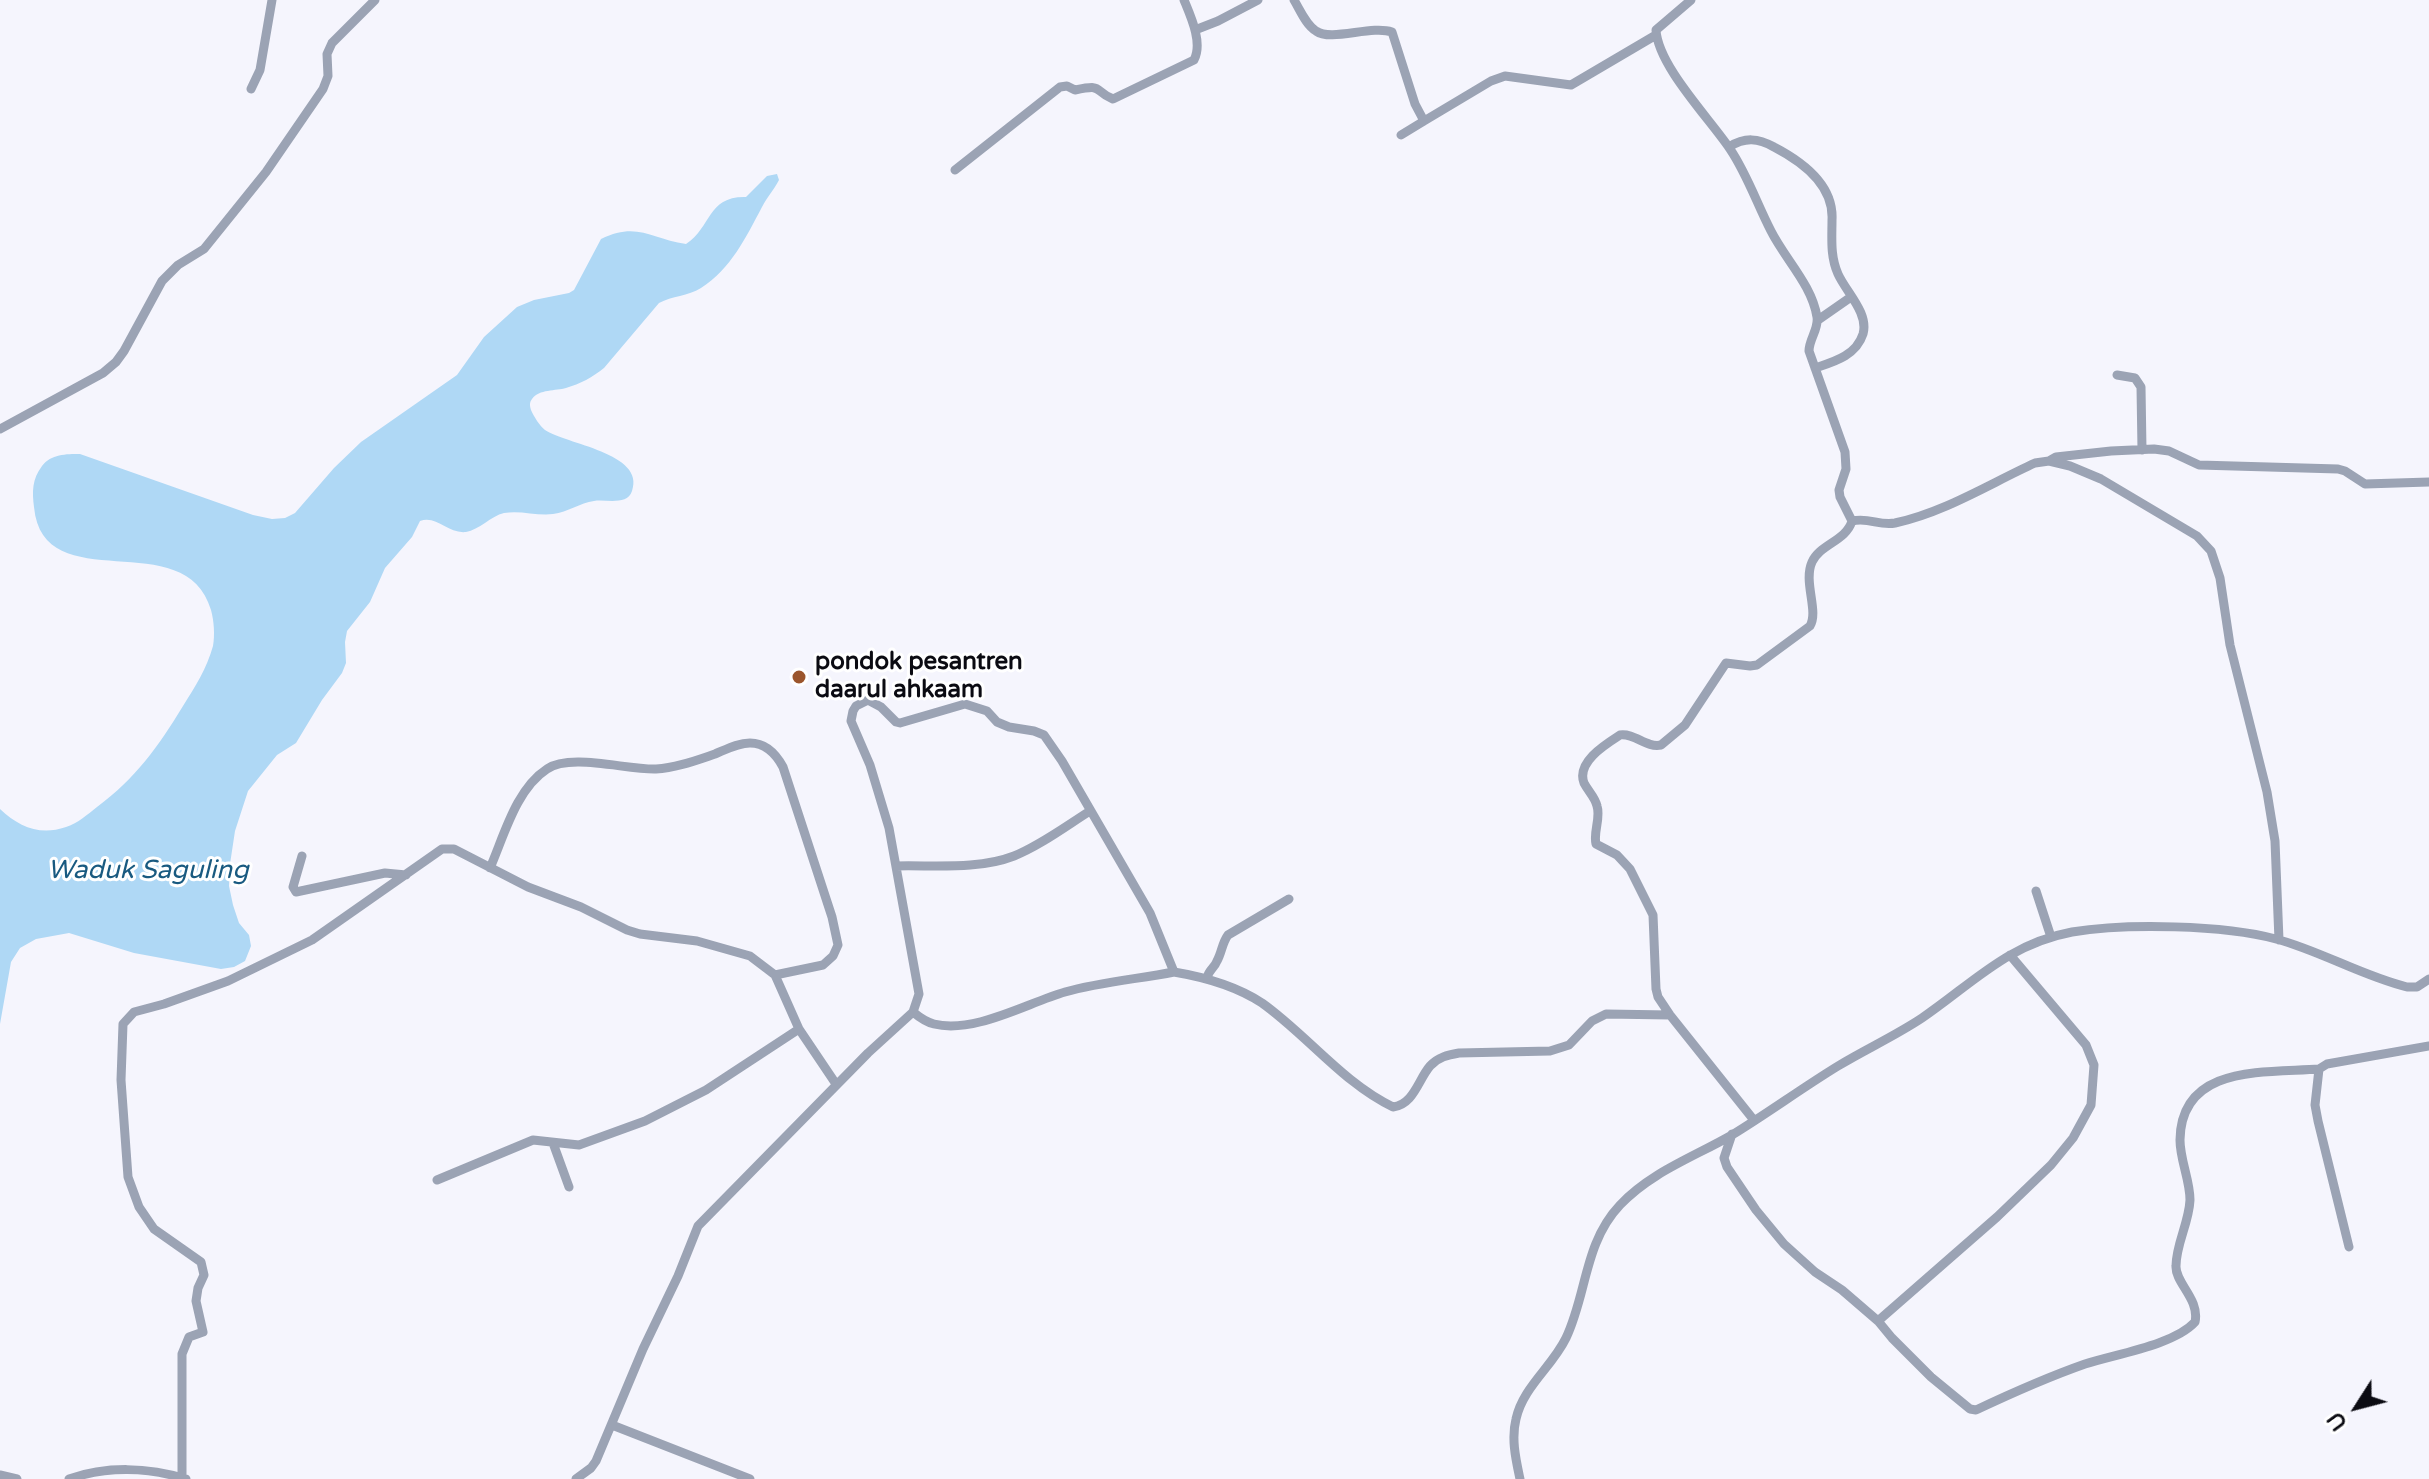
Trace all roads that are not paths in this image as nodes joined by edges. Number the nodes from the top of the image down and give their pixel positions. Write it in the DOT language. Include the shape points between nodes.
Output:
graph roads {
  1 [pos="272,0"];
  2 [pos="375,0"];
  3 [pos="1184,0"];
  4 [pos="1258,0"];
  5 [pos="1294,0"];
  6 [pos="1691,0"];
  7 [pos="1195,30"];
  8 [pos="1656,35"];
  9 [pos="251,89"];
  10 [pos="1424,121"];
  11 [pos="1401,135"];
  12 [pos="1729,147"];
  13 [pos="955,170"];
  14 [pos="1851,297"];
  15 [pos="1818,320"];
  16 [pos="1815,368"];
  17 [pos="2117,375"];
  18 [pos="0,429"];
  19 [pos="2142,450"];
  20 [pos="2049,461"];
  21 [pos="2429,482"];
  22 [pos="1852,521"];
  23 [pos="1090,811"];
  24 [pos="302,856"];
  25 [pos="896,866"];
  26 [pos="490,868"];
  27 [pos="406,875"];
  28 [pos="2036,891"];
  29 [pos="1289,899"];
  30 [pos="2051,937"];
  31 [pos="2279,940"];
  32 [pos="2010,955"];
  33 [pos="1174,972"];
  34 [pos="775,975"];
  35 [pos="1207,978"];
  36 [pos="2429,979"];
  37 [pos="913,1012"];
  38 [pos="1670,1015"];
  39 [pos="799,1029"];
  40 [pos="2429,1046"];
  41 [pos="2319,1069"];
  42 [pos="836,1084"];
  43 [pos="1753,1119"];
  44 [pos="1732,1134"];
  45 [pos="553,1143"];
  46 [pos="437,1180"];
  47 [pos="569,1187"];
  48 [pos="2349,1247"];
  49 [pos="1878,1321"];
  50 [pos="612,1425"];
  51 [pos="0,1475"];
  52 [pos="184,1478"];
  53 [pos="17,1479"];
  54 [pos="69,1479"];
  55 [pos="576,1479"];
  56 [pos="750,1479"];
  57 [pos="1520,1479"];
  1 -- 9 [label="street" via="260,70"];
  2 -- 18 [label="street" via="332,43 326,83 280,153 204,249 162,281 116,362"];
  3 -- 7 [label="street"];
  4 -- 7 [label="street"];
  5 -- 10 [label="street" via="1317,33 1392,32"];
  6 -- 8 [label="street" via="1660,25"];
  7 -- 13 [label="street" via="1197,55 1192,62 1113,99 1096,88 1060,87"];
  8 -- 10 [label="street" via="1571,85 1505,76"];
  8 -- 12 [label="street" via="1684,88"];
  10 -- 11 [label="street"];
  12 -- 14 [label="street" via="1750,139 1762,141 1799,161 1819,182 1831,206 1837,273"];
  12 -- 15 [label="street" via="1771,232 1814,302"];
  14 -- 15 [label="street"];
  14 -- 16 [label="street" via="1861,312 1863,335 1842,359"];
  15 -- 16 [label="street" via="1809,347"];
  16 -- 22 [label="street" via="1845,452 1839,490"];
  17 -- 19 [label="street" via="2140,384"];
  19 -- 20 [label="street"];
  19 -- 21 [label="street" via="2169,451 2199,465 2338,469 2365,484"];
  20 -- 22 [label="street" via="1904,521"];
  20 -- 31 [label="street" via="2101,479 2197,536 2211,551 2267,792 2279,890"];
  22 -- 38 [label="street" via="1811,564 1810,626 1757,665 1726,663 1685,725 1661,745 1620,735 1588,760 1583,773 1598,807 1596,844 1625,864 1653,915 1656,989"];
  23 -- 25 [label="street" via="1014,856"];
  23 -- 25 [label="street" via="1039,732 1009,727 970,704 900,723 868,700 853,711 851,721 882,800"];
  23 -- 33 [label="street" via="1150,913"];
  24 -- 27 [label="street" via="293,887 298,892 385,873"];
  25 -- 37 [label="street" via="919,994"];
  26 -- 27 [label="street" via="447,848"];
  26 -- 34 [label="street" via="627,930 750,956"];
  26 -- 34 [label="street" via="517,806 550,766 567,762 661,769 741,744 760,744 783,767 838,945 823,965"];
  27 -- 52 [label="street" via="287,954 228,981 134,1012 123,1024 125,1154 134,1198 154,1229 199,1259 205,1273 196,1301 203,1332 187,1338 182,1354"];
  28 -- 30 [label="street"];
  29 -- 35 [label="street" via="1228,935"];
  30 -- 31 [label="street" via="2124,927 2216,930"];
  30 -- 32 [label="street"];
  31 -- 36 [label="street" via="2392,983 2417,987"];
  32 -- 43 [label="street" via="1921,1018"];
  32 -- 49 [label="street" via="2086,1045 2094,1065 2091,1105 2051,1165"];
  33 -- 35 [label="street"];
  33 -- 37 [label="street" via="1067,991 979,1022 930,1024"];
  34 -- 39 [label="street"];
  35 -- 38 [label="street" via="1264,1005 1393,1107 1407,1101 1430,1066 1445,1055 1550,1051 1569,1045 1606,1014"];
  37 -- 42 [label="street"];
  38 -- 43 [label="street"];
  39 -- 42 [label="street"];
  39 -- 45 [label="street" via="706,1090 645,1121 583,1145"];
  40 -- 41 [label="street"];
  41 -- 48 [label="street" via="2315,1105"];
  41 -- 49 [label="street" via="2220,1079 2187,1107 2180,1142 2190,1197 2176,1268 2196,1318 2182,1333 2060,1374 1976,1410 1931,1377"];
  42 -- 50 [label="street" via="698,1226"];
  43 -- 44 [label="street"];
  44 -- 49 [label="street" via="1724,1158 1756,1210 1784,1244"];
  44 -- 57 [label="street" via="1655,1177 1611,1217 1587,1262 1565,1339 1518,1410 1513,1435"];
  45 -- 46 [label="street" via="533,1140"];
  45 -- 47 [label="street"];
  50 -- 55 [label="street" via="596,1461"];
  50 -- 56 [label="street"];
  51 -- 53 [label="street"];
  52 -- 54 [label="street" via="125,1469"];
}
